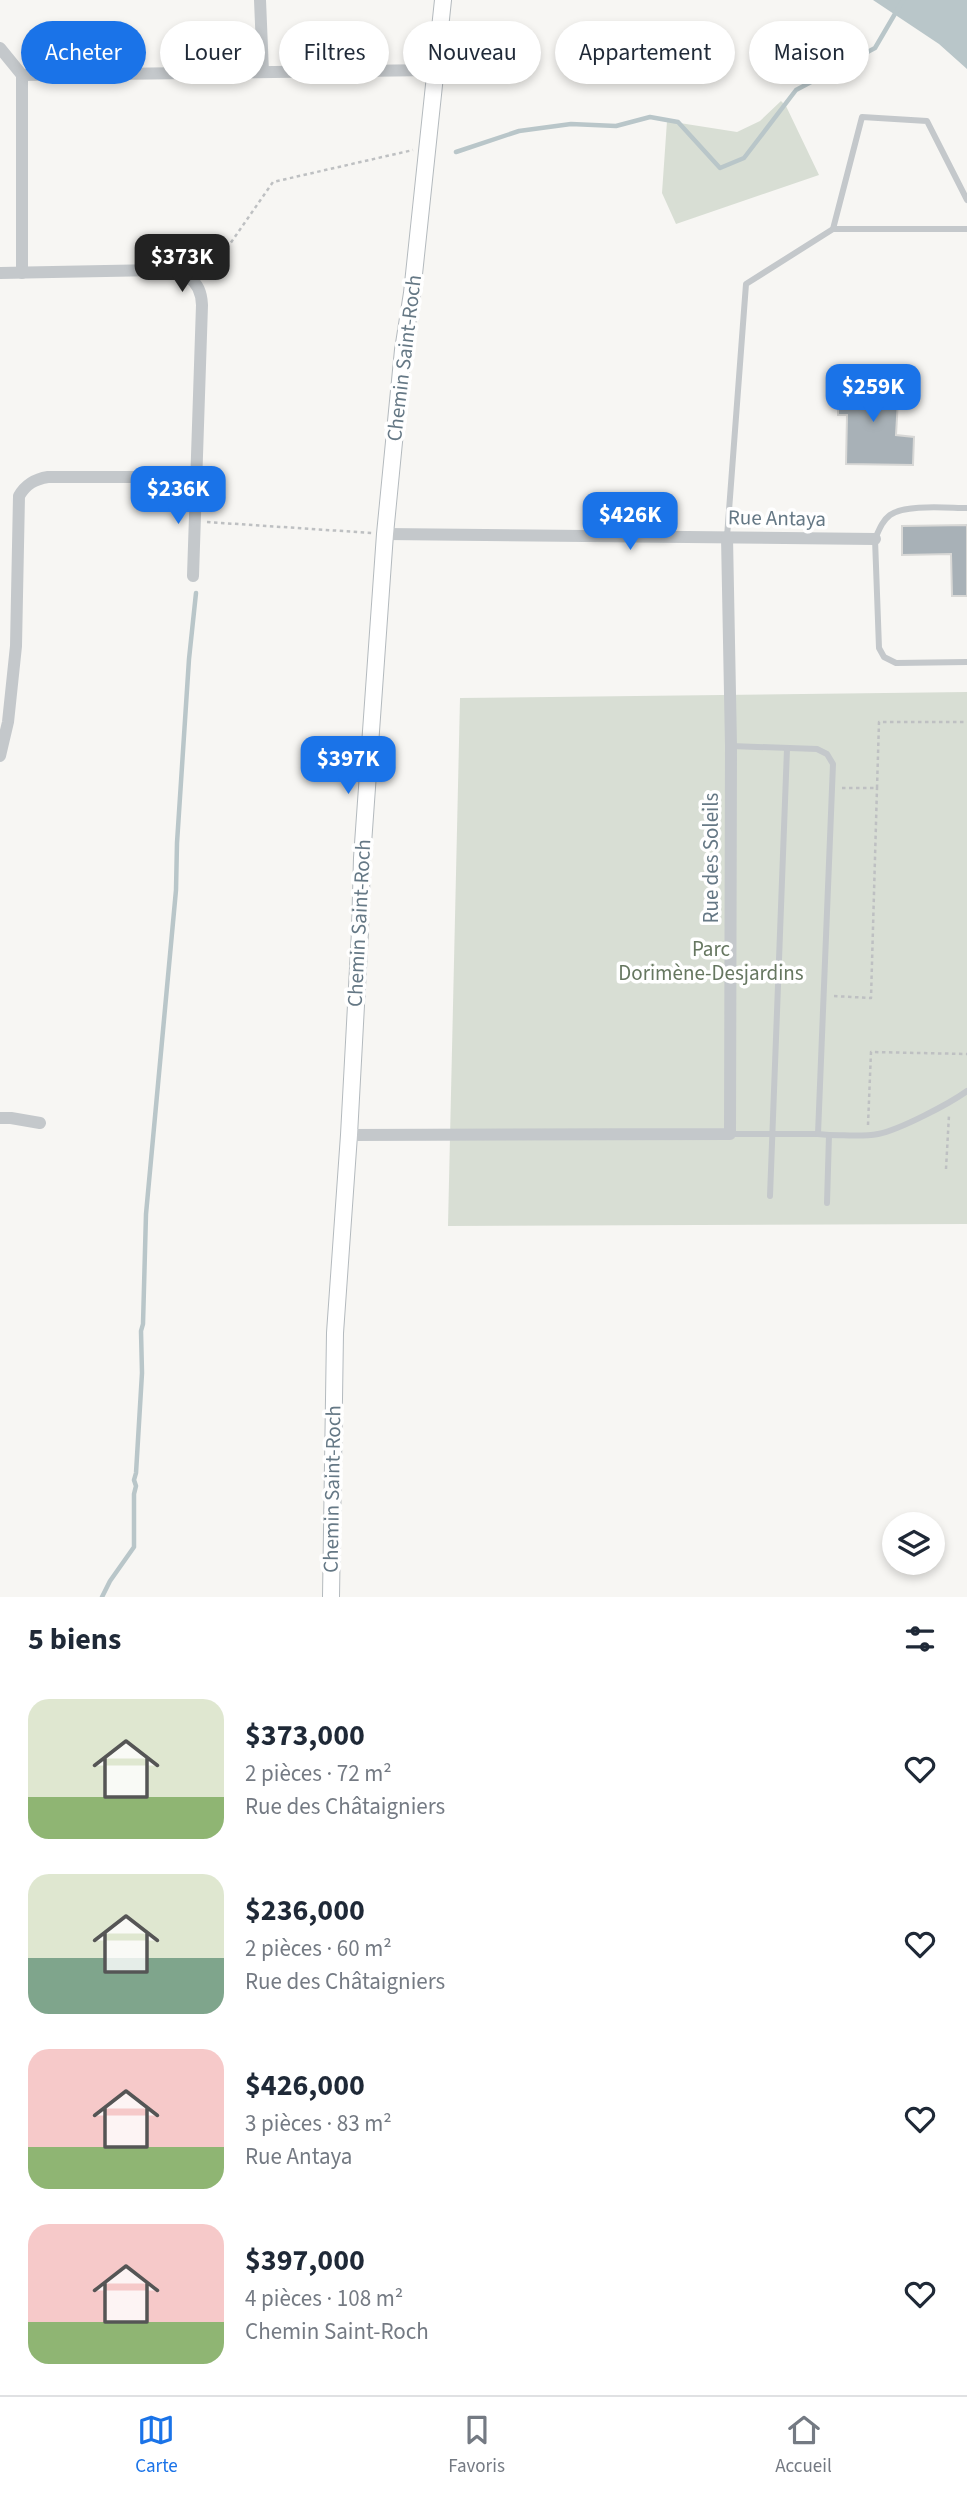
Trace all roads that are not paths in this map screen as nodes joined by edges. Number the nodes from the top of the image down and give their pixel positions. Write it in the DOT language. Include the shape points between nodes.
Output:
graph roads {
  1 [pos="260,0"];
  2 [pos="443,0"];
  3 [pos="261,21"];
  4 [pos="441,21"];
  5 [pos="0,48"];
  6 [pos="403,70"];
  7 [pos="265,72"];
  8 [pos="21,74"];
  9 [pos="22,84"];
  10 [pos="434,84"];
  11 [pos="967,200"];
  12 [pos="833,229"];
  13 [pos="967,229"];
  14 [pos="0,273"];
  15 [pos="22,273"];
  16 [pos="196,477"];
  17 [pos="967,508"];
  18 [pos="386,534"];
  19 [pos="727,537"];
  20 [pos="875,538"];
  21 [pos="193,576"];
  22 [pos="967,662"];
  23 [pos="730,746"];
  24 [pos="787,748"];
  25 [pos="0,756"];
  26 [pos="967,1091"];
  27 [pos="0,1118"];
  28 [pos="40,1124"];
  29 [pos="773,1133"];
  30 [pos="730,1134"];
  31 [pos="349,1135"];
  32 [pos="818,1135"];
  33 [pos="829,1135"];
  34 [pos="770,1196"];
  35 [pos="827,1203"];
  36 [pos="331,1597"];
  1 -- 3 [label="street"];
  2 -- 4 [label="main road, Chemin Saint-Roch"];
  5 -- 8 [label="street"];
  6 -- 7 [label="street"];
  9 -- 15 [label="street"];
  10 -- 18 [label="main road, Chemin Saint-Roch"];
  11 -- 12 [label="lane" via="927,121 862,117"];
  12 -- 13 [label="lane"];
  12 -- 19 [label="lane" via="746,284"];
  14 -- 15 [label="street"];
  15 -- 16 [label="street" via="158,270 192,279 202,305"];
  16 -- 21 [label="street"];
  16 -- 25 [label="street" via="48,477 23,489 19,496 14,680"];
  17 -- 20 [label="lane" via="891,514"];
  18 -- 19 [label="street, Rue Antaya"];
  18 -- 31 [label="main road, Chemin Saint-Roch" via="362,858"];
  19 -- 20 [label="street, Rue Antaya"];
  19 -- 23 [label="street, Rue des Soleils"];
  20 -- 22 [label="lane" via="879,648 884,657 896,663"];
  23 -- 24 [label="lane"];
  23 -- 30 [label="street, Rue des Soleils"];
  24 -- 29 [label="lane"];
  24 -- 32 [label="lane" via="817,749 833,764"];
  26 -- 33 [label="lane" via="883,1133"];
  27 -- 28 [label="street"];
  29 -- 30 [label="lane"];
  29 -- 32 [label="lane"];
  29 -- 34 [label="lane"];
  30 -- 31 [label="street"];
  31 -- 36 [label="main road, Chemin Saint-Roch" via="334,1333"];
  32 -- 33 [label="lane"];
  33 -- 35 [label="lane"];
}
